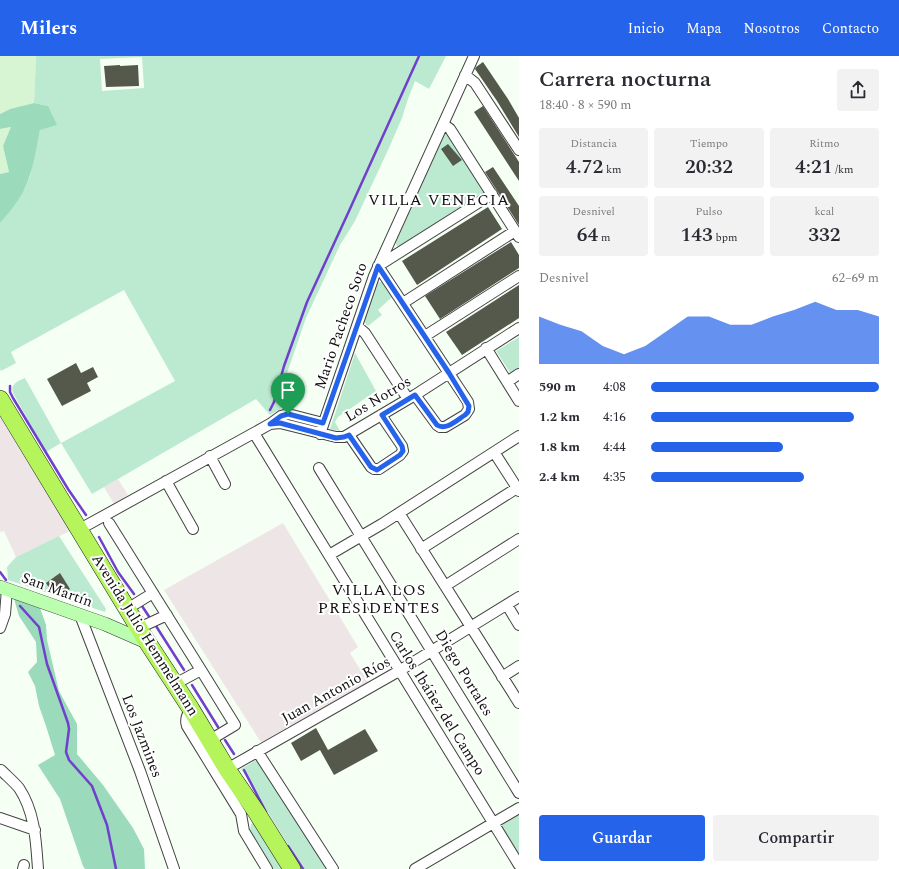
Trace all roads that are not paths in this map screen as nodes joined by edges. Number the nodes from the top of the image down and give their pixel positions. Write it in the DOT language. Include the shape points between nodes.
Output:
graph roads {
  1 [pos="474,56"];
  2 [pos="466,75"];
  3 [pos="443,124"];
  4 [pos="519,150"];
  5 [pos="492,194"];
  6 [pos="517,234"];
  7 [pos="378,266"];
  8 [pos="519,276"];
  9 [pos="403,303"];
  10 [pos="357,326"];
  11 [pos="519,328"];
  12 [pos="425,336"];
  13 [pos="486,348"];
  14 [pos="449,373"];
  15 [pos="519,374"];
  16 [pos="507,382"];
  17 [pos="411,397"];
  18 [pos="0,399"];
  19 [pos="519,401"];
  20 [pos="382,415"];
  21 [pos="323,423"];
  22 [pos="270,424"];
  23 [pos="254,433"];
  24 [pos="320,434"];
  25 [pos="349,435"];
  26 [pos="519,436"];
  27 [pos="494,452"];
  28 [pos="210,456"];
  29 [pos="319,468"];
  30 [pos="166,481"];
  31 [pos="225,484"];
  32 [pos="518,489"];
  33 [pos="399,513"];
  34 [pos="109,523"];
  35 [pos="80,529"];
  36 [pos="193,529"];
  37 [pos="362,535"];
  38 [pos="519,539"];
  39 [pos="422,549"];
  40 [pos="329,555"];
  41 [pos="445,586"];
  42 [pos="4,588"];
  43 [pos="153,593"];
  44 [pos="519,597"];
  45 [pos="507,605"];
  46 [pos="127,609"];
  47 [pos="80,615"];
  48 [pos="167,615"];
  49 [pos="519,625"];
  50 [pos="471,627"];
  51 [pos="0,628"];
  52 [pos="143,634"];
  53 [pos="432,651"];
  54 [pos="519,666"];
  55 [pos="201,670"];
  56 [pos="399,671"];
  57 [pos="502,677"];
  58 [pos="175,684"];
  59 [pos="519,703"];
  60 [pos="191,709"];
  61 [pos="210,740"];
  62 [pos="257,751"];
  63 [pos="227,768"];
  64 [pos="1,770"];
  65 [pos="519,793"];
  66 [pos="519,808"];
  67 [pos="0,818"];
  68 [pos="494,824"];
  69 [pos="35,830"];
  70 [pos="519,865"];
  71 [pos="38,869"];
  72 [pos="174,869"];
  73 [pos="267,869"];
  74 [pos="292,869"];
  75 [pos="333,869"];
  76 [pos="415,869"];
  1 -- 2 [label="street, Mario Pacheco Soto"];
  2 -- 3 [label="street, Mario Pacheco Soto"];
  2 -- 4 [label="street" via="476,82"];
  3 -- 5 [label="street" via="450,129"];
  3 -- 7 [label="street, Mario Pacheco Soto"];
  5 -- 6 [label="street"];
  5 -- 7 [label="street"];
  6 -- 9 [label="street"];
  7 -- 9 [label="street"];
  7 -- 10 [label="street, Mario Pacheco Soto"];
  8 -- 12 [label="street"];
  9 -- 12 [label="street"];
  10 -- 17 [label="street" via="365,333"];
  10 -- 21 [label="street, Mario Pacheco Soto"];
  11 -- 13 [label="street, Los Notros"];
  12 -- 14 [label="street"];
  13 -- 14 [label="street, Los Notros"];
  13 -- 16 [label="street"];
  14 -- 17 [label="street, Los Notros"];
  14 -- 17 [label="street" via="468,402 469,409 465,415 445,427 440,427"];
  15 -- 16 [label="street"];
  16 -- 19 [label="street"];
  17 -- 20 [label="street, Los Notros"];
  18 -- 35 [label="highway, Avenida Julio Hemmelmann"];
  20 -- 25 [label="street, Los Notros"];
  20 -- 25 [label="street" via="403,451 379,469 371,467"];
  21 -- 22 [label="street" via="288,414"];
  21 -- 24 [label="street, Mario Pacheco Soto"];
  22 -- 23 [label="street"];
  22 -- 24 [label="street, Los Notros" via="280,423"];
  23 -- 28 [label="street"];
  23 -- 40 [label="street, Carlos Ibáñez del Campo"];
  24 -- 25 [label="street, Los Notros" via="340,438"];
  26 -- 27 [label="street"];
  27 -- 32 [label="street"];
  27 -- 33 [label="street"];
  28 -- 30 [label="street"];
  28 -- 31 [label="street"];
  29 -- 37 [label="street, Diego Portales"];
  30 -- 35 [label="street"];
  30 -- 36 [label="street"];
  32 -- 39 [label="street"];
  33 -- 37 [label="street"];
  33 -- 39 [label="street"];
  34 -- 43 [label="street"];
  35 -- 46 [label="highway, Avenida Julio Hemmelmann"];
  37 -- 40 [label="street"];
  37 -- 53 [label="street, Diego Portales"];
  38 -- 41 [label="street"];
  39 -- 41 [label="street"];
  40 -- 56 [label="street, Carlos Ibáñez del Campo"];
  41 -- 50 [label="street"];
  42 -- 47 [label="street, San Martín"];
  42 -- 51 [label="street" via="5,614"];
  43 -- 46 [label="street"];
  43 -- 48 [label="street"];
  44 -- 45 [label="street, Juan Antonio Ríos"];
  45 -- 49 [label="street"];
  45 -- 50 [label="street, Juan Antonio Ríos"];
  46 -- 52 [label="highway, Avenida Julio Hemmelmann"];
  47 -- 52 [label="street, San Martín" via="144,641"];
  47 -- 72 [label="street, Los Jazmines" via="140,771"];
  48 -- 52 [label="street"];
  48 -- 55 [label="street"];
  50 -- 53 [label="street, Juan Antonio Ríos"];
  50 -- 57 [label="street"];
  52 -- 58 [label="highway, Avenida Julio Hemmelmann"];
  53 -- 56 [label="street, Juan Antonio Ríos"];
  53 -- 65 [label="street, Diego Portales"];
  54 -- 57 [label="street"];
  55 -- 58 [label="street"];
  55 -- 61 [label="street" via="235,725"];
  56 -- 62 [label="street, Juan Antonio Ríos"];
  56 -- 68 [label="street, Carlos Ibáñez del Campo"];
  57 -- 59 [label="street"];
  58 -- 60 [label="highway, Avenida Julio Hemmelmann"];
  60 -- 61 [label="highway, Avenida Julio Hemmelmann"];
  60 -- 73 [label="street" via="187,716 187,726 241,814 244,831"];
  61 -- 63 [label="highway, Avenida Julio Hemmelmann"];
  62 -- 63 [label="street, Juan Antonio Ríos"];
  62 -- 75 [label="street"];
  63 -- 74 [label="highway, Avenida Julio Hemmelmann"];
  64 -- 69 [label="street" via="18,788 28,805"];
  66 -- 68 [label="street"];
  67 -- 69 [label="street"];
  68 -- 70 [label="street, Carlos Ibáñez del Campo"];
  68 -- 76 [label="street"];
  69 -- 71 [label="street"];
}
